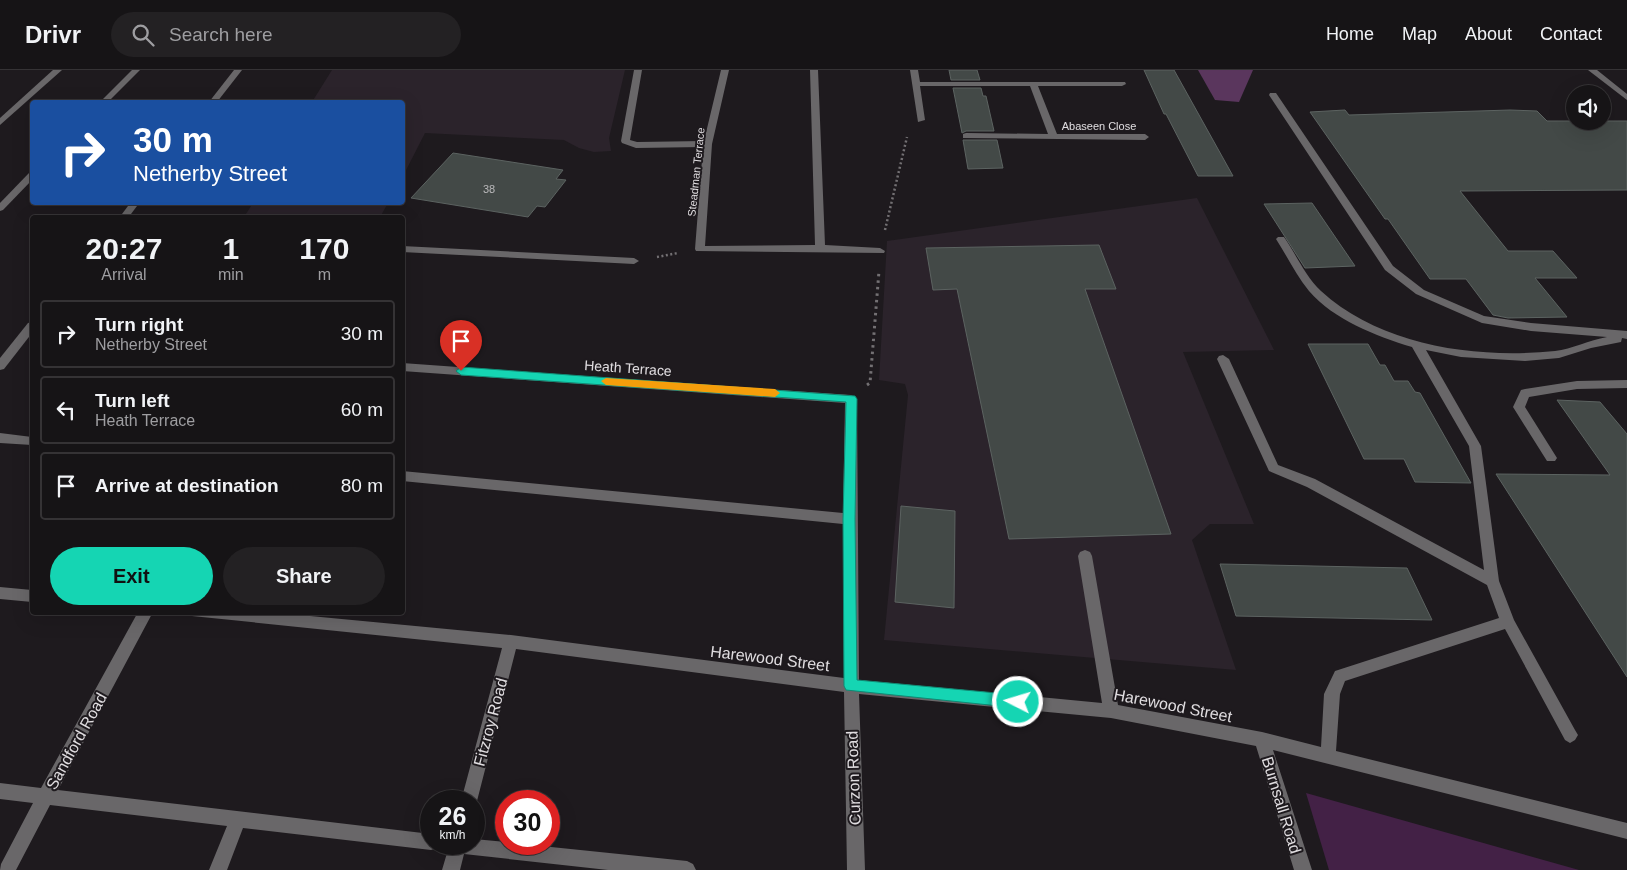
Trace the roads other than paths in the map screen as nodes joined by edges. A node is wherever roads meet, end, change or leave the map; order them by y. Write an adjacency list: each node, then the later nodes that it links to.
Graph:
1 (58, 70): 17 (street)
2 (136, 70): 14 (street)
3 (238, 70): 15 (street)
4 (638, 70): 21 (street)
5 (725, 70): 21 (street, Steadman Terrace)
6 (814, 70): 27 (street)
7 (914, 70): 9 (street)
8 (1592, 70): 13 (street)
9 (917, 84): 10 (street); 16 (street)
10 (1034, 84): 11 (street); 19 (street, Abaseen Close)
11 (1122, 84)
12 (1273, 95): 31 (street)
13 (1627, 98)
14 (106, 100)
15 (215, 100)
16 (922, 120)
17 (0, 122)
18 (966, 136): 19 (street, Abaseen Close)
19 (1054, 136): 20 (street, Abaseen Close)
20 (1145, 137)
21 (708, 144): 27 (street, Steadman Terrace)
22 (30, 177): 24 (street)
23 (134, 205): 25 (street)
24 (0, 208)
25 (126, 215)
26 (1281, 239): 33 (street)
27 (820, 248): 29 (street)
28 (405, 250): 30 (street)
29 (880, 250)
30 (634, 261)
31 (1627, 336): 33 (street)
32 (27, 340): 35 (street)
33 (1417, 345): 45 (street)
34 (1223, 359): 45 (street)
35 (0, 366)
36 (405, 367): 38 (street, Heath Terrace)
37 (1627, 384): 41 (street)
38 (851, 399): 43 (street, Curzon Road)
39 (0, 438): 40 (street)
40 (30, 441)
41 (1551, 458)
42 (405, 476): 43 (street)
43 (849, 519): 52 (street, Curzon Road)
44 (1085, 556): 53 (street)
45 (1492, 581): 50 (street)
46 (0, 593): 47 (street)
47 (30, 596)
48 (144, 615): 59 (street, Sandford Road)
49 (228, 615): 51 (street, Harewood Street)
50 (1508, 622): 54 (street); 56 (street)
51 (511, 642): 52 (street, Harewood Street); 57 (street, Fitzroy Road)
52 (850, 686): 53 (street, Harewood Street); 70 (street, Curzon Road)
53 (1111, 710): 55 (street, Harewood Street)
54 (1570, 735)
55 (1262, 740): 56 (street, Harewood Street); 71 (street, Burnsall Road)
56 (1328, 756): 61 (street, Harewood Street)
57 (472, 790)
58 (0, 791): 59 (street)
59 (45, 797): 60 (street); 66 (street, Sandford Road)
60 (238, 818): 62 (street); 67 (street)
61 (1627, 831)
62 (420, 841)
63 (485, 848): 65 (street)
64 (453, 855): 68 (street)
65 (657, 869): 69 (street)
66 (7, 870)
67 (218, 870)
68 (451, 870)
69 (687, 870)
70 (856, 870)
71 (1303, 870)

